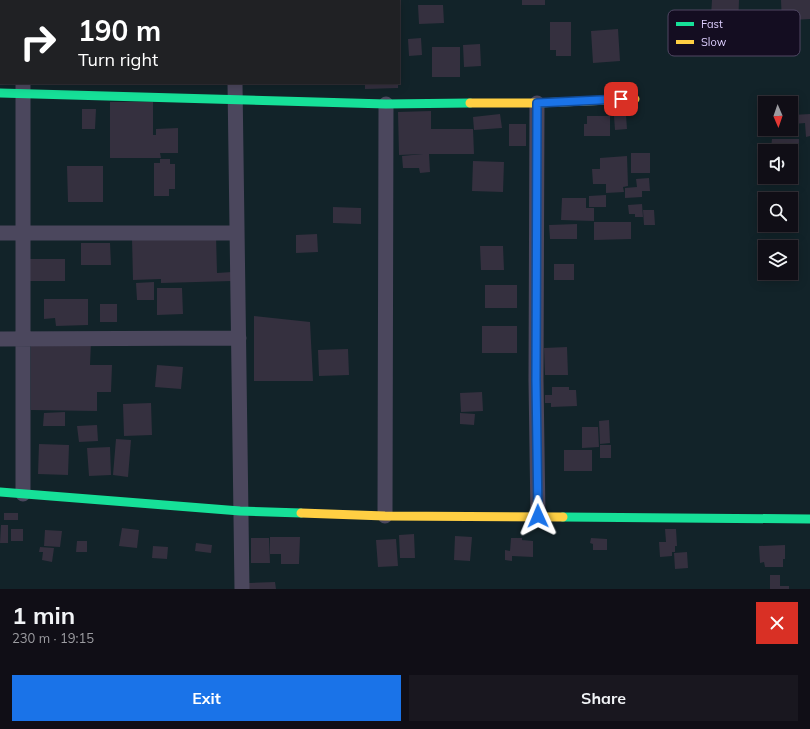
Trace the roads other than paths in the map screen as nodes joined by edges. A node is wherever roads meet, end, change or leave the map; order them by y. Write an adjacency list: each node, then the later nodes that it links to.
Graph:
1 (235, 84): 4 (street)
2 (23, 88): 3 (street); 4 (street); 8 (street)
3 (0, 93)
4 (235, 99): 7 (street); 10 (street)
5 (635, 99): 6 (street)
6 (537, 103): 7 (street); 18 (street)
7 (386, 104): 17 (street)
8 (23, 232): 9 (street); 10 (street); 13 (street)
9 (0, 233)
10 (237, 233): 11 (street)
11 (239, 338): 13 (street); 16 (street)
12 (0, 339): 13 (street)
13 (23, 339): 15 (street)
14 (0, 492): 15 (street)
15 (23, 494): 16 (street)
16 (240, 511): 17 (street); 20 (street)
17 (385, 516): 18 (street)
18 (538, 516): 19 (street)
19 (810, 519)
20 (242, 589)

